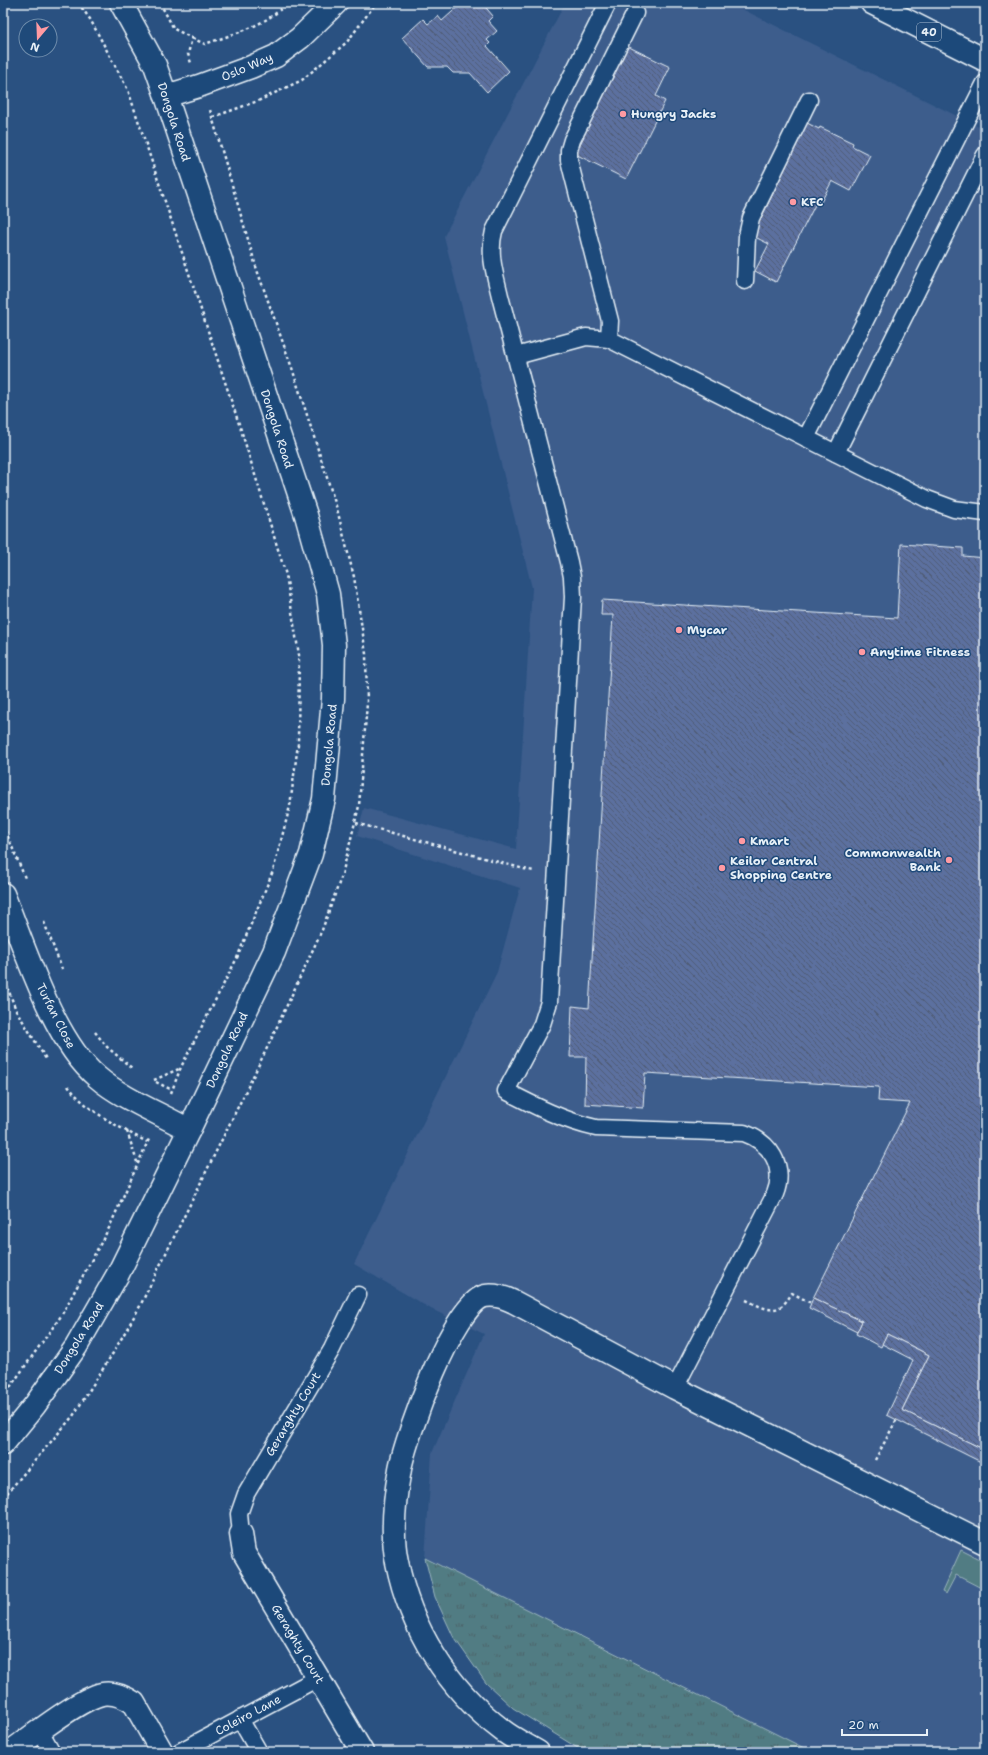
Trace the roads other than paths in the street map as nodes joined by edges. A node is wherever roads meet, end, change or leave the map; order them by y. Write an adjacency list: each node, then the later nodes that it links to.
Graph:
1 (121, 3): 8 (street, Dongola Road)
2 (336, 3): 8 (street, Oslo Way)
3 (608, 3): 15 (lane)
4 (872, 3): 6 (street, 40)
5 (635, 13): 14 (lane)
6 (985, 60)
7 (985, 83): 16 (lane)
8 (166, 96): 20 (street, Dongola Road)
9 (809, 100): 13 (lane)
10 (985, 155): 12 (lane)
11 (985, 171): 12 (lane)
12 (971, 183): 17 (lane)
13 (745, 281)
14 (609, 339): 15 (lane); 16 (lane)
15 (516, 356): 22 (lane)
16 (806, 438): 17 (lane)
17 (836, 453): 18 (lane)
18 (985, 514)
19 (3, 894): 20 (street, Turfan Close)
20 (189, 1130): 23 (street, Dongola Road)
21 (358, 1295): 24 (lane, Gerarghty Court)
22 (675, 1388): 25 (street); 35 (street)
23 (3, 1444)
24 (241, 1534): 26 (street, Geraghty Court)
25 (985, 1543)
26 (318, 1678): 27 (lane, Coleiro Lane); 34 (street, Geraghty Court)
27 (240, 1719): 32 (lane, Coleiro Lane); 33 (lane)
28 (40, 1731): 29 (street); 30 (lane); 31 (street)
29 (10, 1752)
30 (52, 1752)
31 (162, 1752)
32 (179, 1752)
33 (260, 1752)
34 (362, 1752)
35 (538, 1752)

